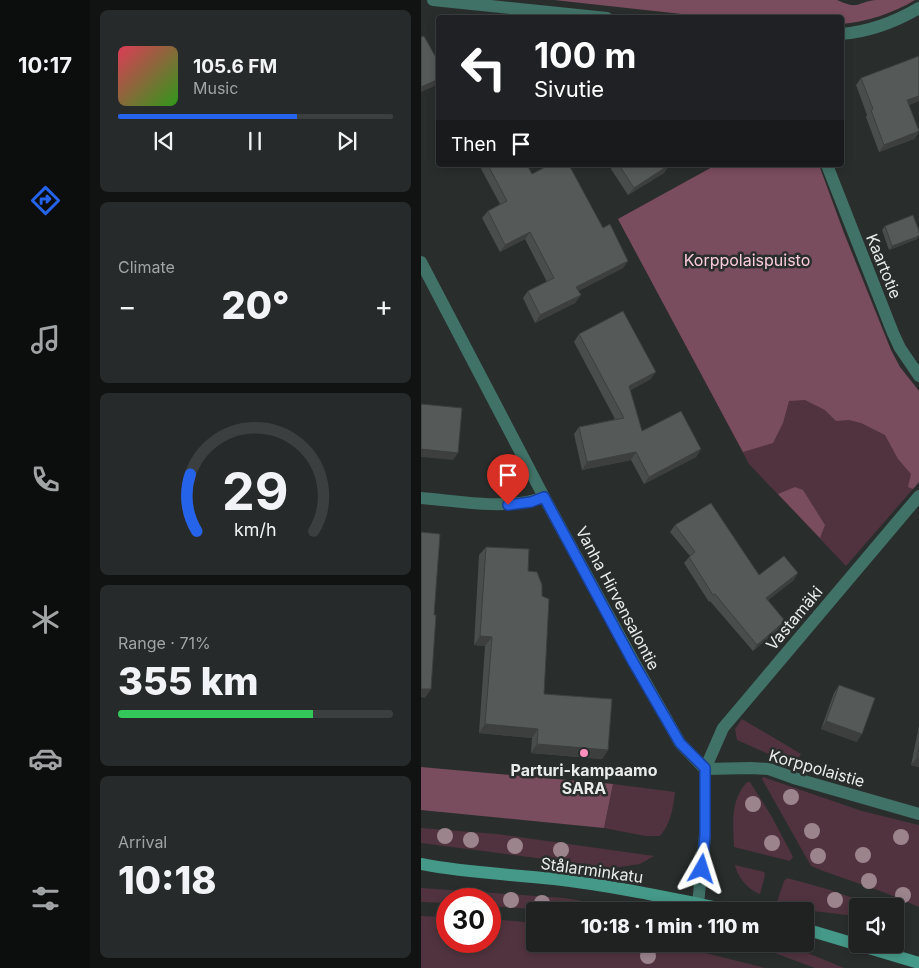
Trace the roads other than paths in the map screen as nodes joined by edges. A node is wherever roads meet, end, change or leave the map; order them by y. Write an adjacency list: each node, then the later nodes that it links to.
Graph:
1 (433, 0): 3 (street)
2 (919, 8): 4 (street)
3 (578, 15)
4 (844, 33)
5 (828, 167): 7 (street, Kaartotie)
6 (421, 262): 9 (street, Vanha Hirvensalontie)
7 (919, 376)
8 (919, 496): 11 (street, Vastamäki)
9 (544, 497): 10 (street); 11 (street, Vanha Hirvensalontie)
10 (421, 498)
11 (705, 768): 12 (street, Korppolaistie); 17 (street)
12 (919, 814)
13 (421, 864): 14 (main road, Stålarminkatu)
14 (445, 869): 15 (main road, Stålarminkatu); 16 (main road, Stålarminkatu)
15 (421, 871)
16 (688, 902)
17 (698, 902)
18 (814, 933): 19 (main road)
19 (919, 963)

